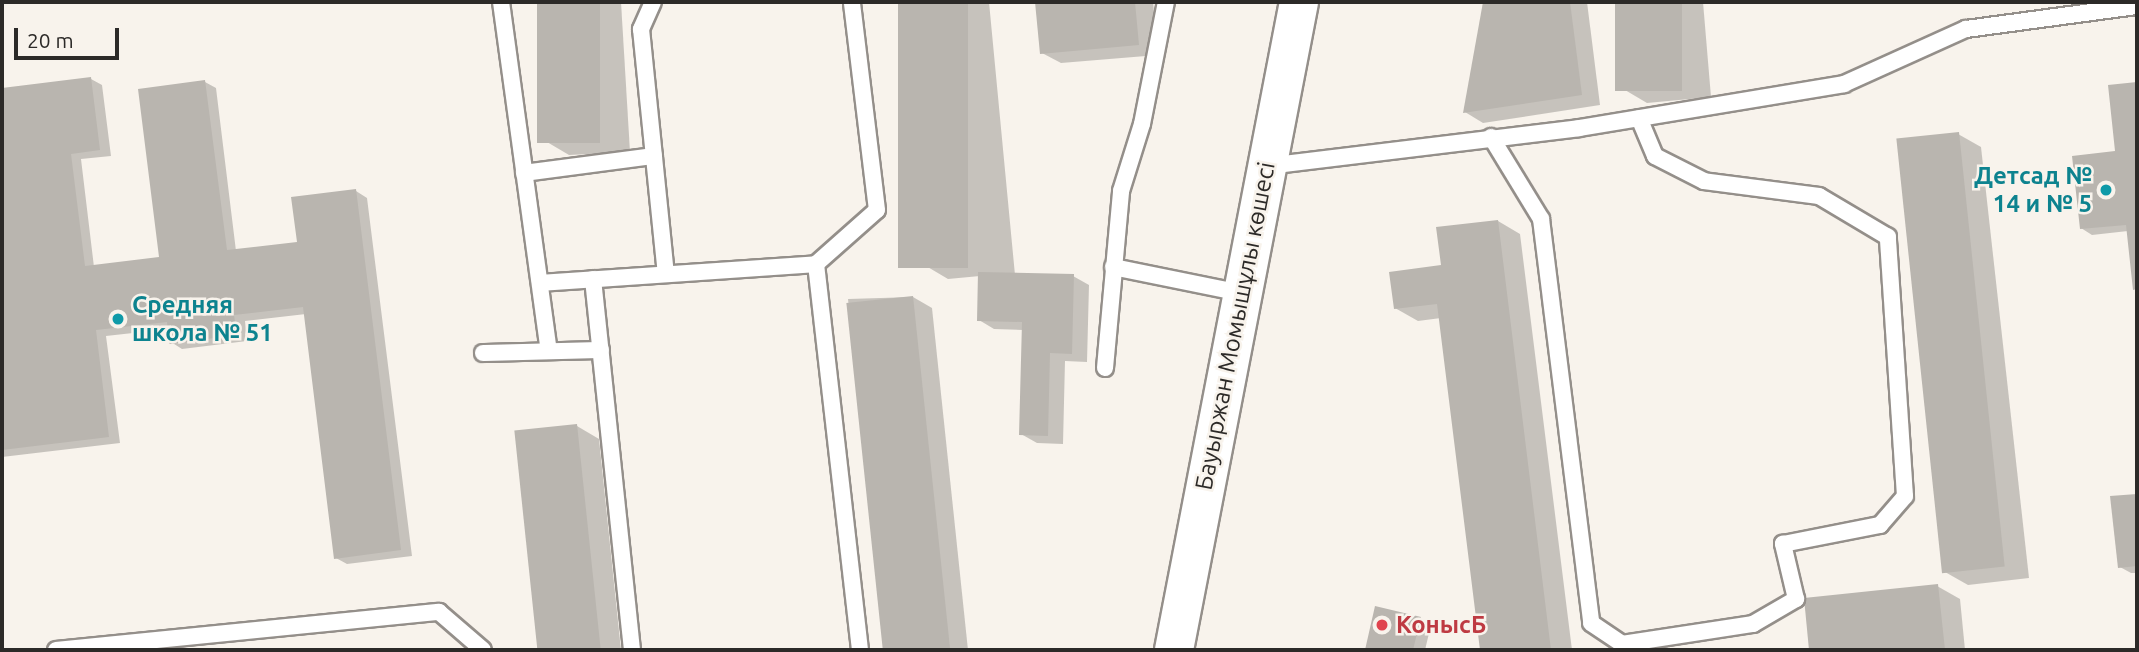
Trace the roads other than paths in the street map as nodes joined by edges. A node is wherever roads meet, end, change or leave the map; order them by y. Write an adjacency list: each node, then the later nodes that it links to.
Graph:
1 (501, 2): 11 (lane)
2 (653, 2): 9 (lane)
3 (852, 2): 12 (lane)
4 (1166, 2): 13 (lane)
5 (1299, 2): 10 (street, Бауыржан Момышұлы көшесі)
6 (2137, 5): 7 (lane)
7 (1639, 118): 8 (lane); 8 (lane)
8 (1491, 137): 10 (lane)
9 (654, 156): 11 (lane); 14 (lane)
10 (1266, 166): 17 (street, Бауыржан Момышұлы көшесі)
11 (524, 173): 16 (lane)
12 (816, 264): 14 (lane); 25 (lane)
13 (1113, 267): 17 (lane); 21 (lane)
14 (666, 274): 15 (lane)
15 (593, 279): 16 (lane); 18 (lane)
16 (540, 283): 19 (lane)
17 (1241, 293): 26 (street, Бауыржан Момышұлы көшесі)
18 (601, 350): 19 (lane); 24 (lane)
19 (549, 351): 20 (lane)
20 (483, 353)
21 (1105, 368)
22 (56, 650): 23 (lane)
23 (483, 650)
24 (632, 650)
25 (860, 650)
26 (1174, 650)

